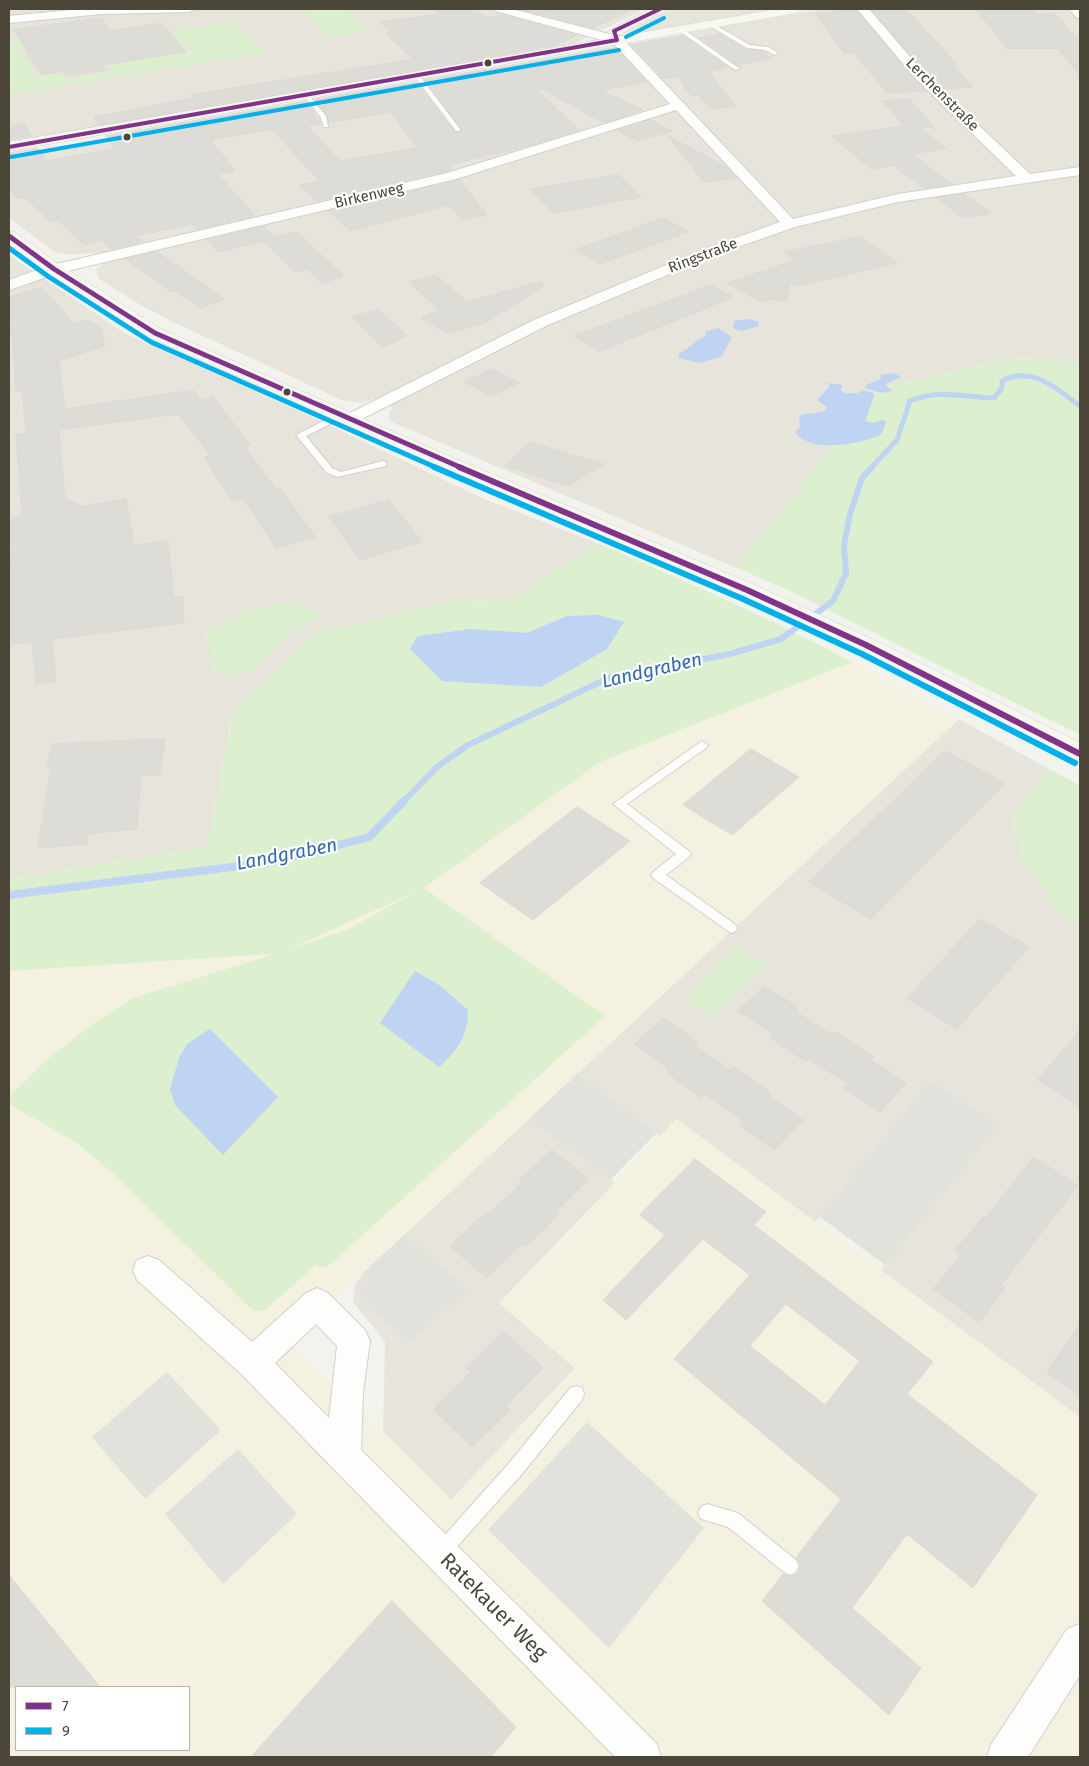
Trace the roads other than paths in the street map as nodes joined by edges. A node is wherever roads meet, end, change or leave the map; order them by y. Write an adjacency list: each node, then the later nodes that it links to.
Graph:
1 (189, 9): 8 (street)
2 (498, 9): 11 (street)
3 (660, 9): 11 (street)
4 (797, 9): 9 (street)
5 (863, 9): 21 (street, Lerchenstraße)
6 (1075, 9): 7 (street)
7 (1080, 15)
8 (9, 20)
9 (710, 24): 10 (street); 12 (lane)
10 (680, 29): 11 (street); 13 (lane)
11 (617, 40): 14 (street); 16 (street)
12 (775, 53)
13 (737, 69)
14 (416, 76): 15 (street); 18 (lane)
15 (307, 96): 17 (lane); 19 (street)
16 (679, 105): 22 (street); 24 (street, Birkenweg)
17 (326, 126)
18 (458, 130)
19 (9, 147)
20 (1080, 171): 21 (street, Ringstraße)
21 (1026, 178): 22 (street, Ringstraße)
22 (790, 224): 26 (street, Ringstraße)
23 (9, 236): 24 (street)
24 (54, 269): 25 (street, Birkenweg); 26 (street)
25 (9, 285)
26 (346, 417): 27 (lane); 29 (street)
27 (382, 464)
28 (702, 745): 30 (lane)
29 (1080, 754)
30 (731, 928)
31 (148, 1270): 32 (street, Ratekauer Weg)
32 (252, 1363): 34 (street, Ratekauer Weg); 34 (street)
33 (576, 1394): 36 (lane)
34 (344, 1457): 36 (street, Ratekauer Weg)
35 (707, 1513): 37 (lane)
36 (440, 1553): 39 (street, Ratekauer Weg)
37 (790, 1566)
38 (1080, 1642): 40 (street)
39 (642, 1757)
40 (1006, 1757)

